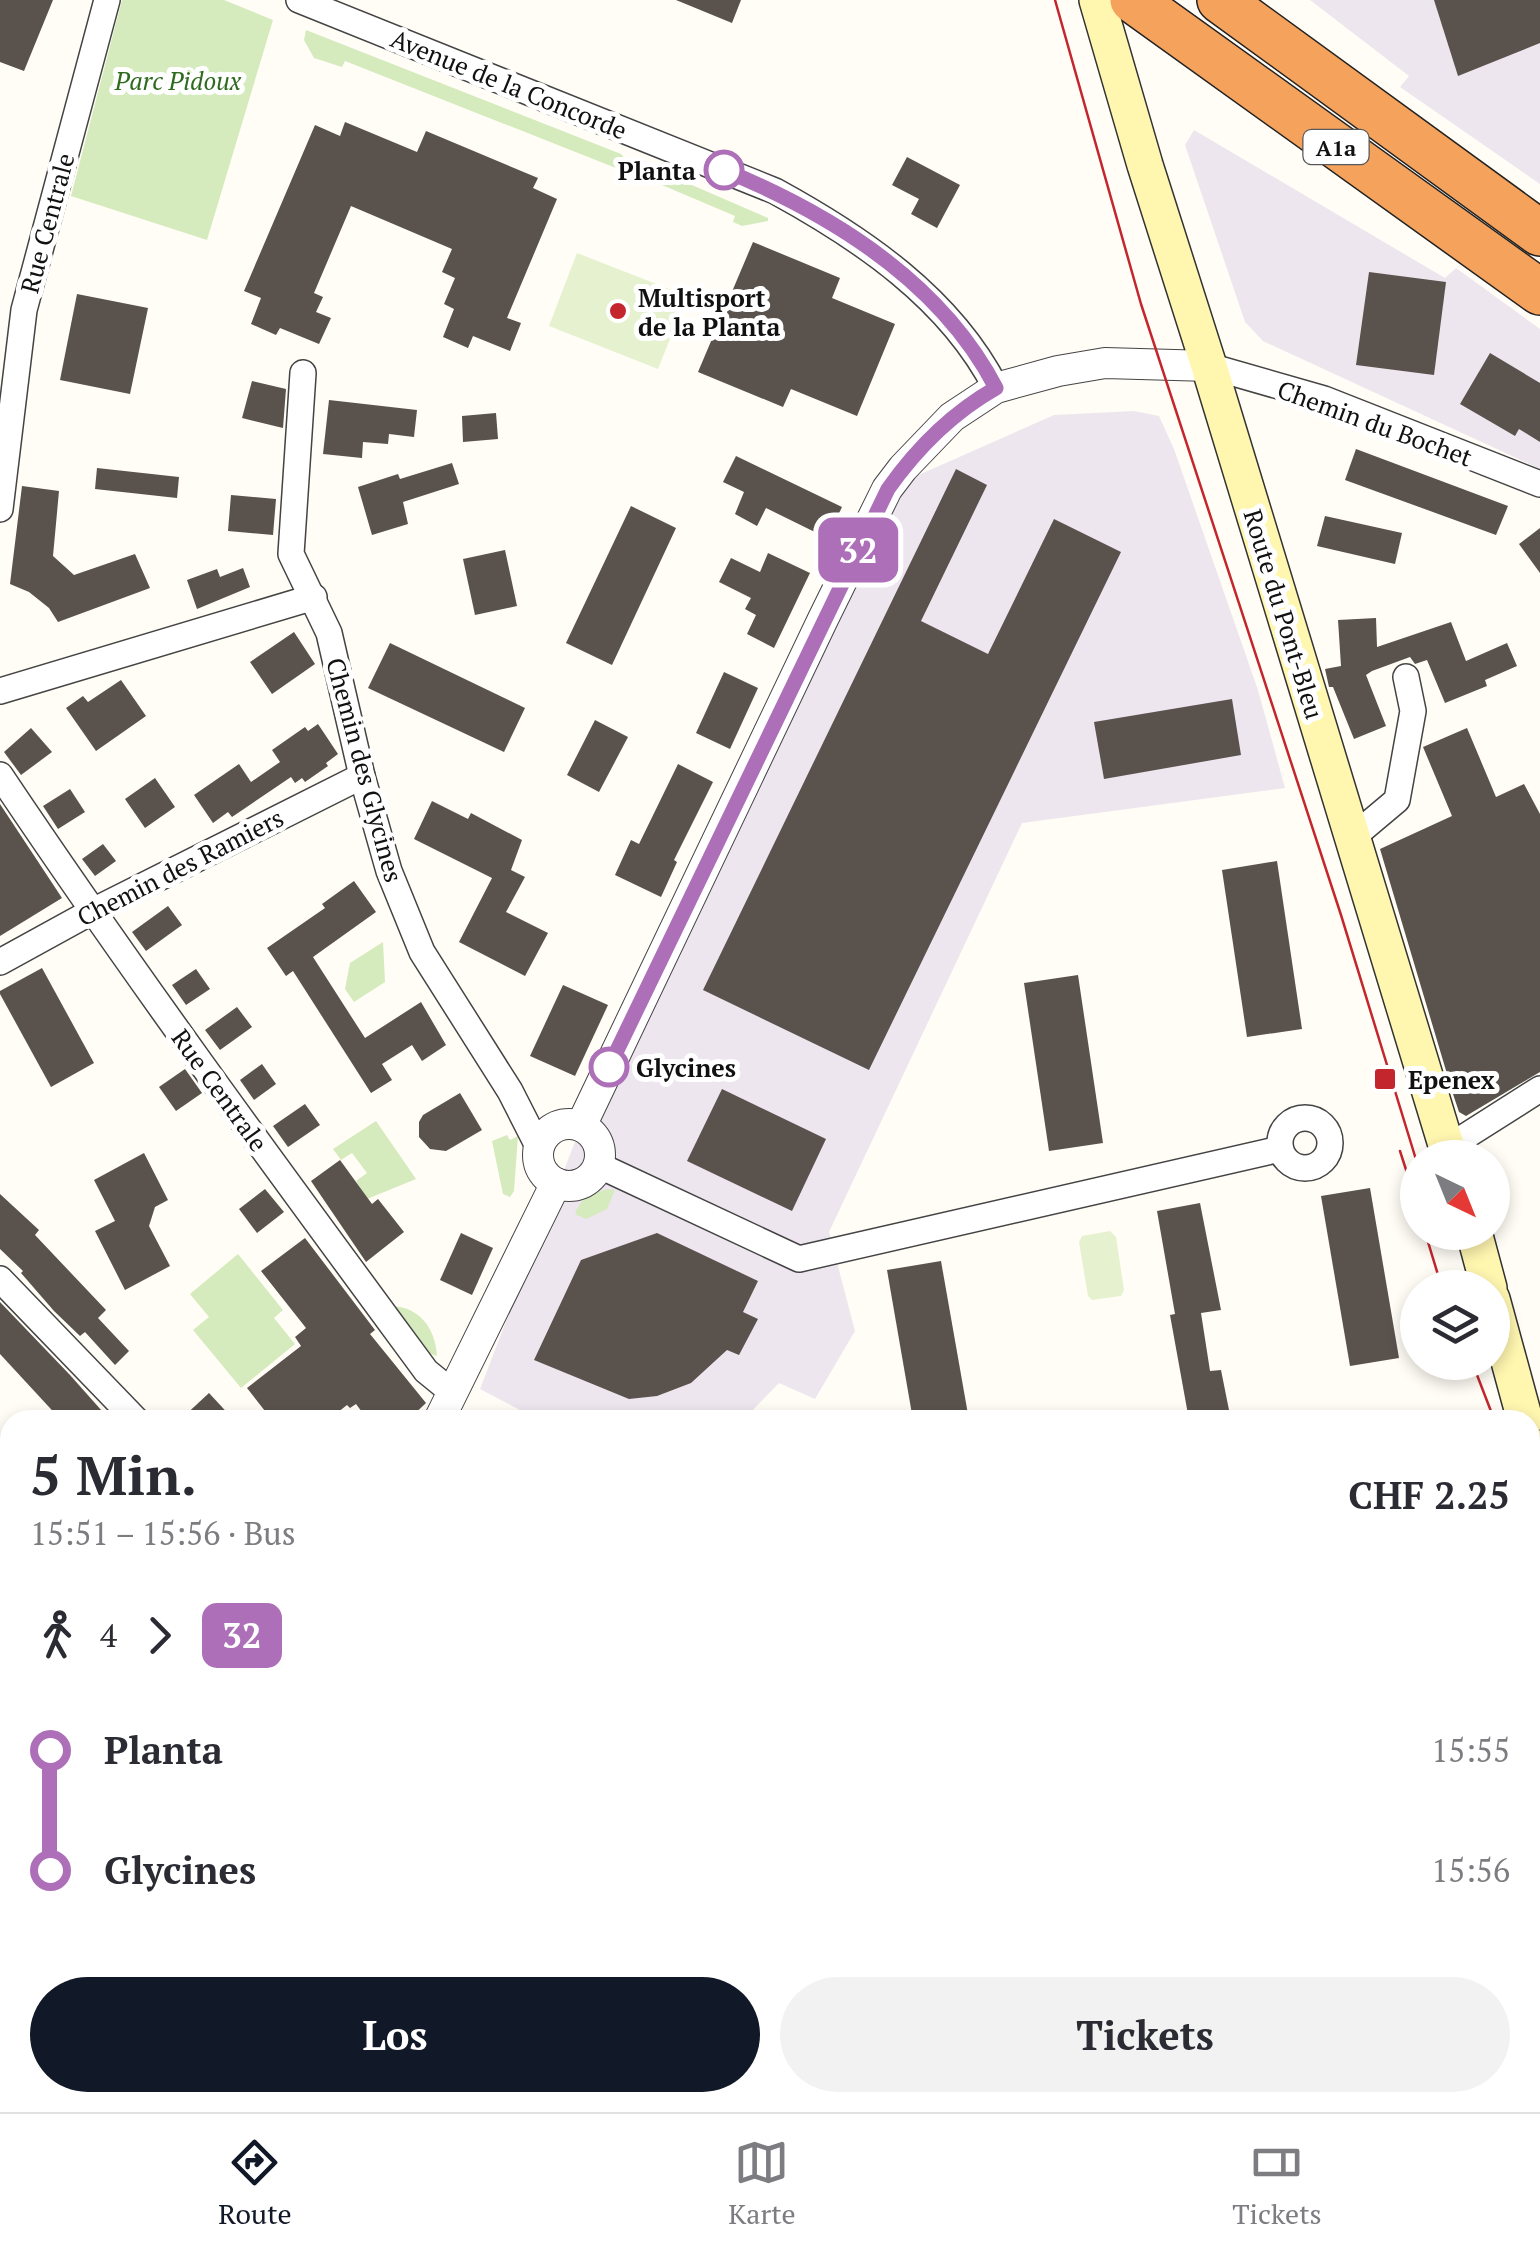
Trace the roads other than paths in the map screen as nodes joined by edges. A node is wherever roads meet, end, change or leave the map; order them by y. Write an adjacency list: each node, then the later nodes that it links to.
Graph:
1 (106, 0): 14 (street, Rue Centrale)
2 (298, 0): 12 (street, Avenue de la Concorde)
3 (1098, 0): 10 (main road, Route du Pont-Bleu)
4 (1132, 0): 9 (highway, A1a)
5 (1220, 0): 6 (highway, A1a)
6 (1410, 138): 7 (highway, A1a); 8 (highway, A1a)
7 (1540, 224)
8 (1540, 233)
9 (1540, 292)
10 (1209, 366): 12 (street); 13 (street, Chemin du Bochet); 20 (main road, Route du Pont-Bleu)
11 (302, 373): 15 (street, Chemin des Glycines)
12 (996, 388): 24 (street)
13 (1540, 484)
14 (1, 497)
15 (314, 598): 17 (street); 19 (street, Chemin des Glycines)
16 (1406, 677): 20 (street)
17 (0, 691)
18 (0, 775): 21 (street, Rue Centrale)
19 (362, 776): 21 (street, Chemin des Ramiers); 27 (street, Chemin des Glycines)
20 (1353, 837): 25 (main road, Route du Pont-Bleu)
21 (91, 912): 22 (street, Chemin des Ramiers); 33 (street, Rue Centrale)
22 (0, 962)
23 (1540, 1089): 26 (street)
24 (580, 1126): 27 (street); 29 (street)
25 (1444, 1140)
26 (1467, 1140)
27 (538, 1148): 30 (street)
28 (1280, 1149): 29 (street)
29 (598, 1165): 30 (street)
30 (556, 1183): 33 (street)
31 (0, 1279): 34 (street)
32 (1510, 1365): 35 (main road)
33 (446, 1407)
34 (126, 1410)
35 (1522, 1410)

